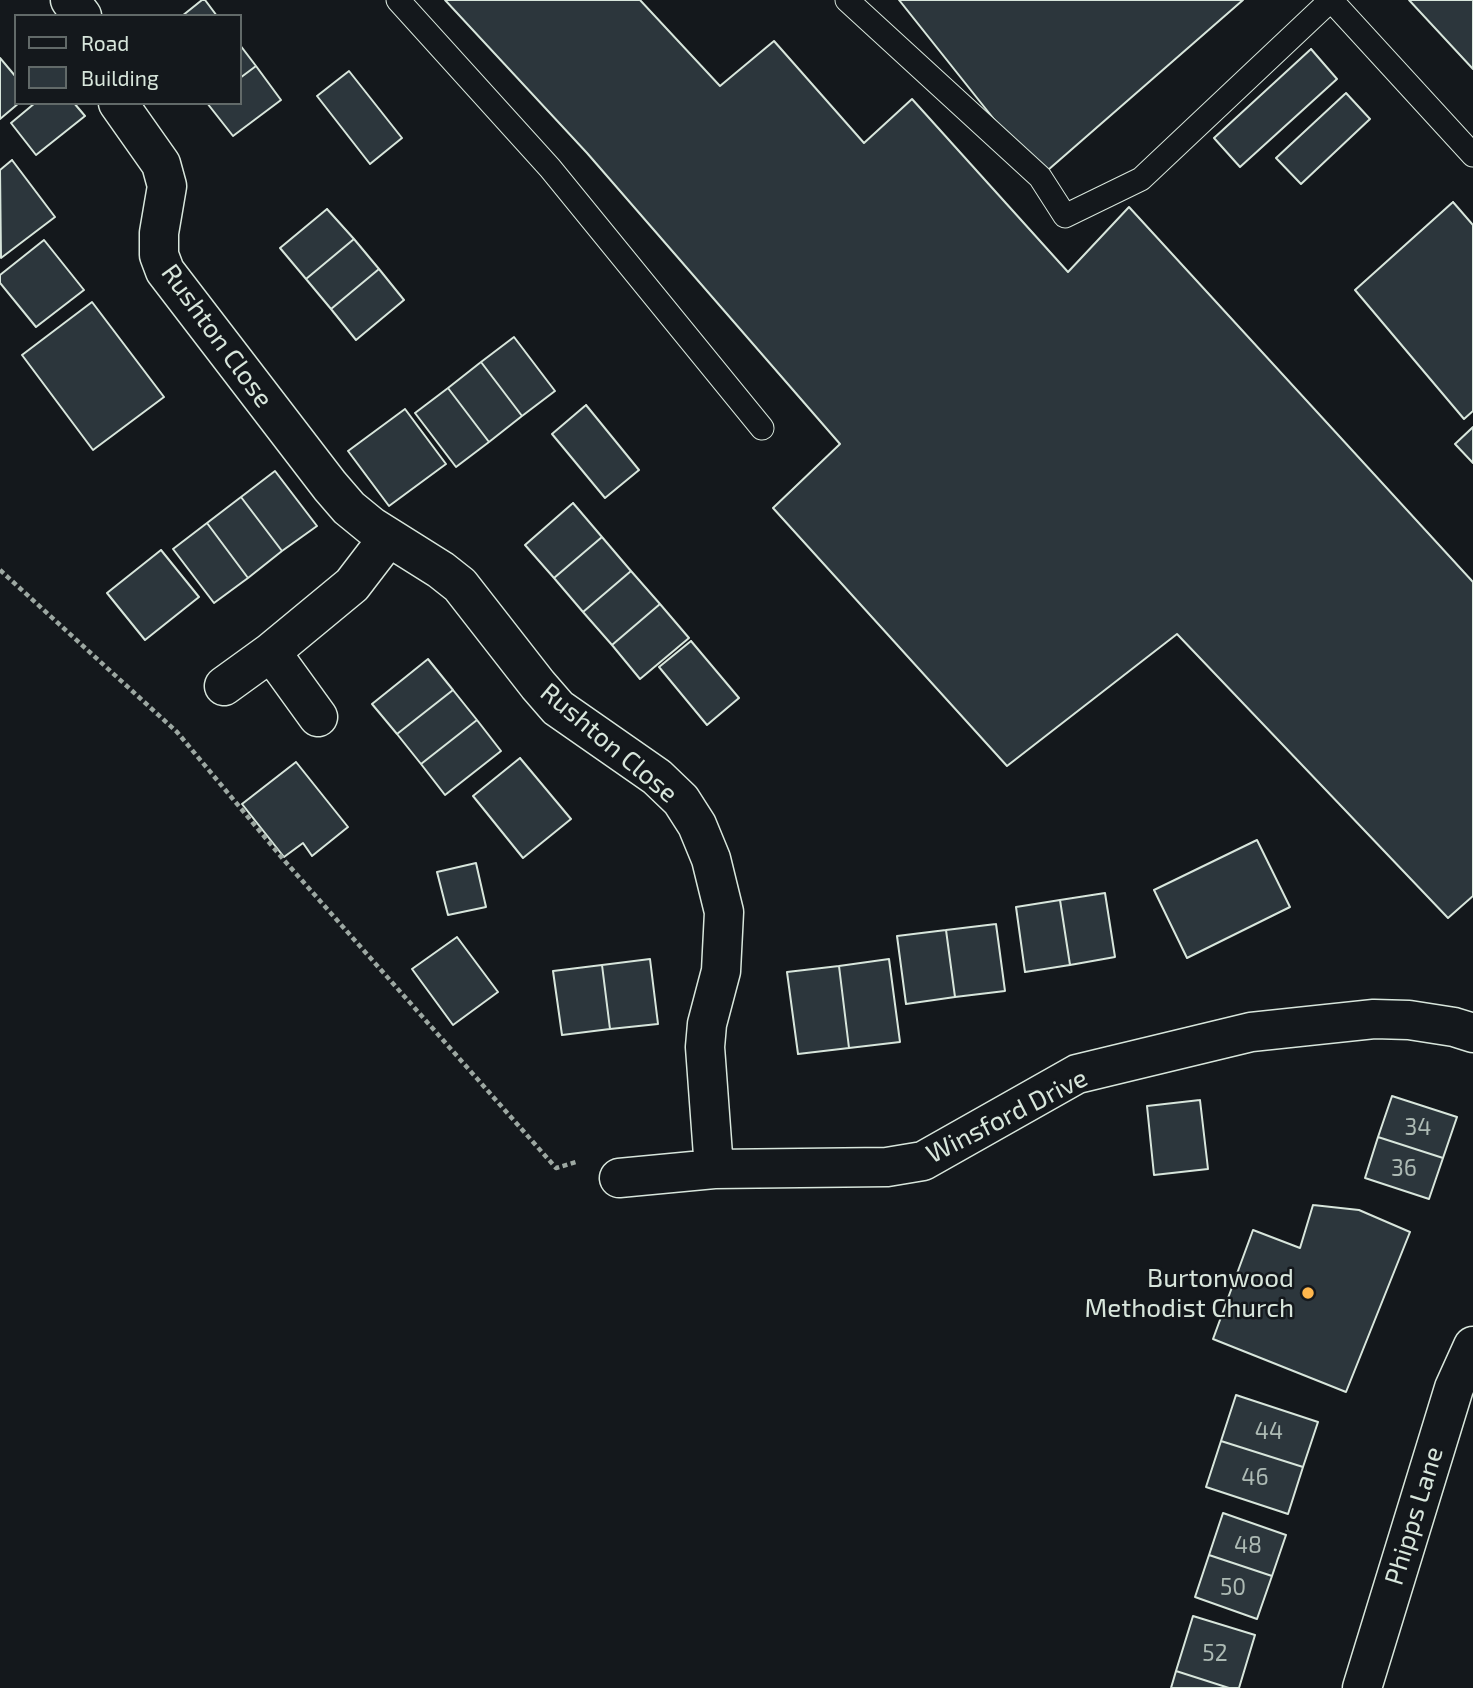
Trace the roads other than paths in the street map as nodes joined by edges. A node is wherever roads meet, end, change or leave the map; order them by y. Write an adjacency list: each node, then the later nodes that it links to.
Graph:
1 (398, 0): 5 (lane)
2 (847, 0): 4 (lane)
3 (119, 105): 6 (street, Rushton Close)
4 (1472, 151)
5 (762, 428)
6 (388, 538): 7 (street); 12 (street, Rushton Close)
7 (271, 652): 8 (street); 9 (street)
8 (224, 686)
9 (318, 717)
10 (1473, 1033): 12 (street, Winsford Drive)
11 (603, 1168): 12 (street, Winsford Drive)
12 (714, 1168)
13 (1473, 1346): 14 (street, Phipps Lane)
14 (1362, 1688)

